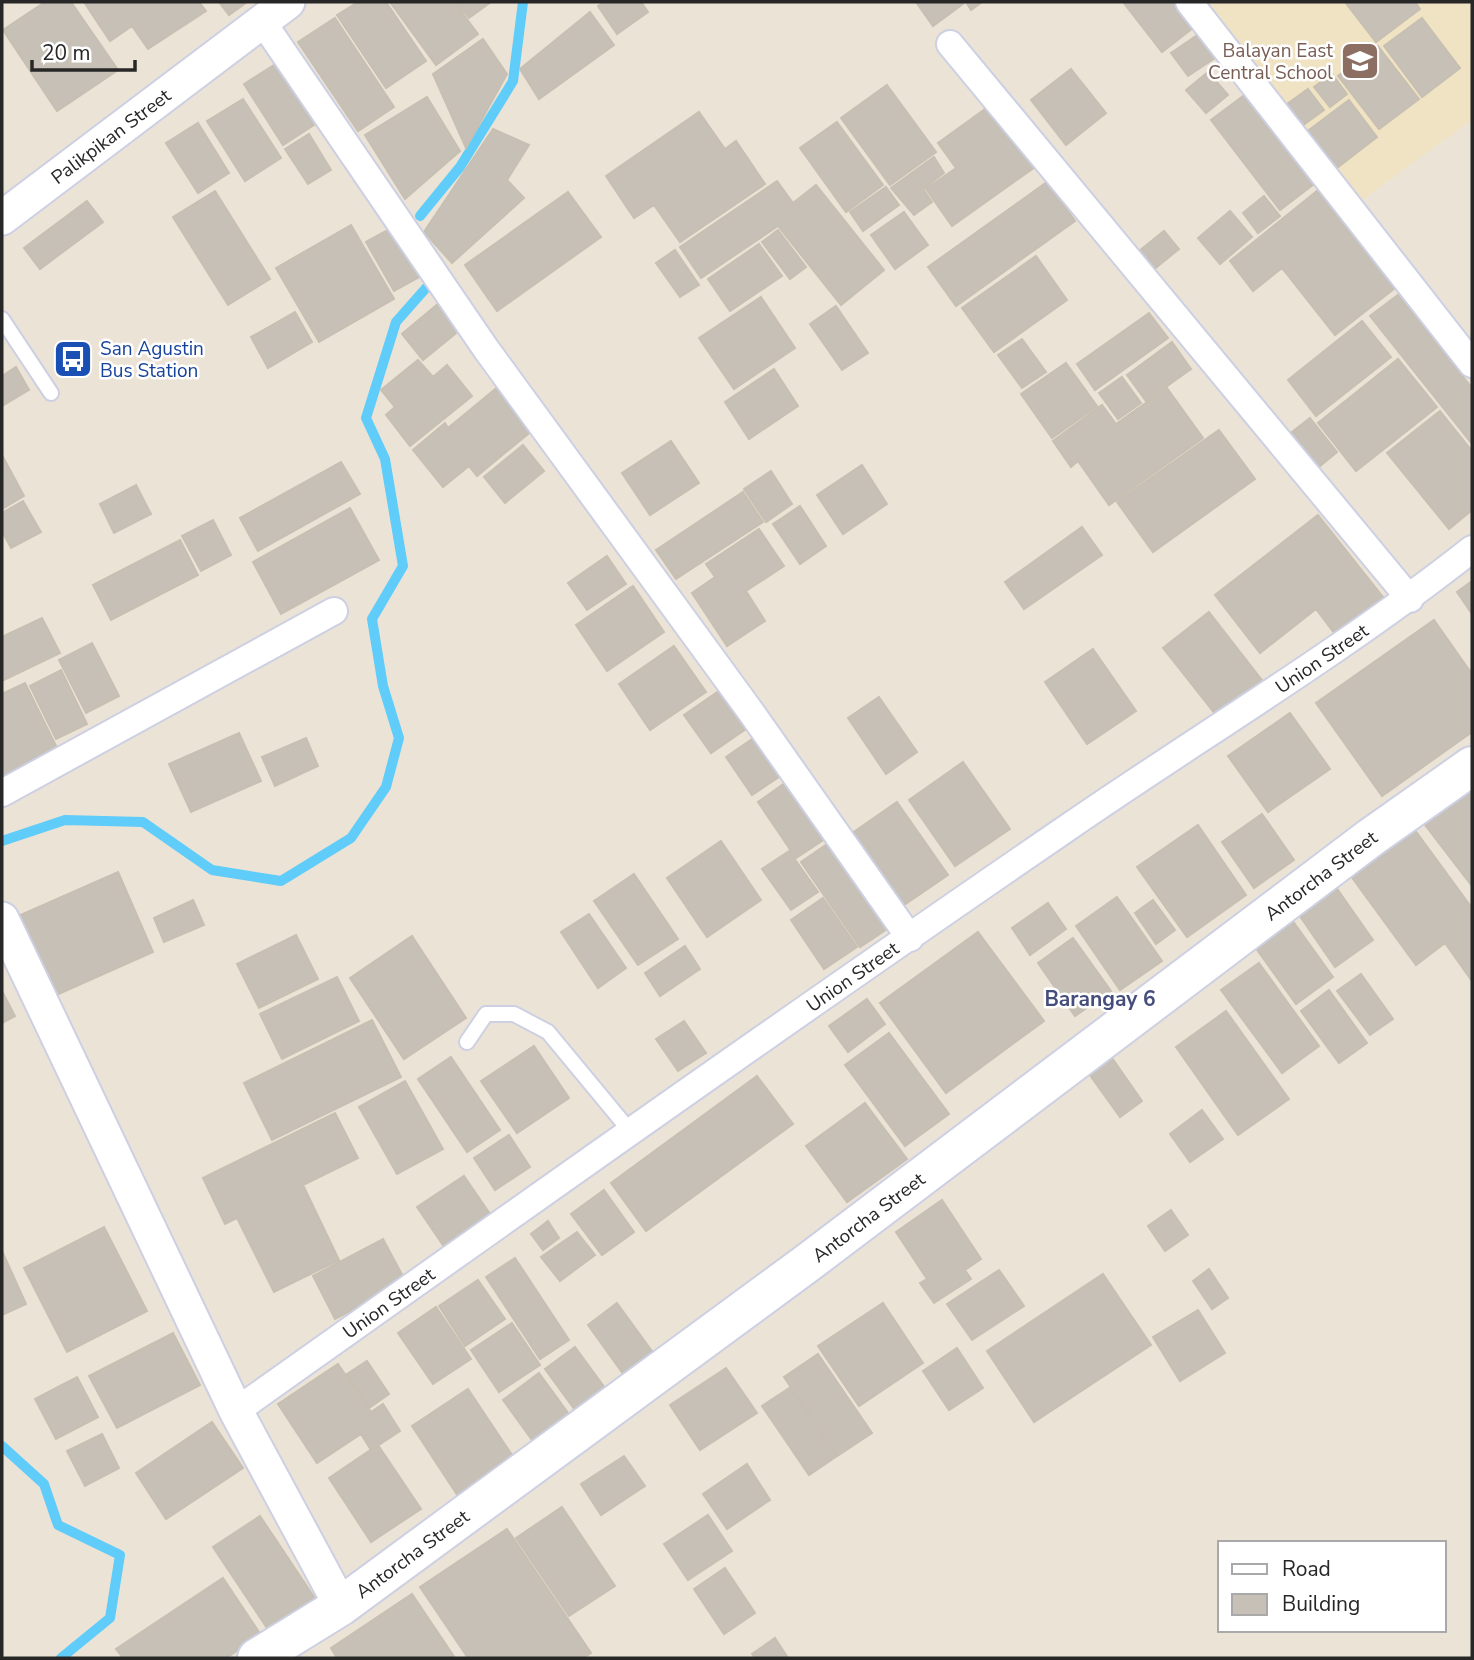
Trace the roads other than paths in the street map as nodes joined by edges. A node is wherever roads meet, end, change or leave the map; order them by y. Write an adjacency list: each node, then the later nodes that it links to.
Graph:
1 (1189, 2): 6 (street)
2 (275, 11): 4 (street, Palikpikan Street); 14 (street)
3 (950, 44): 9 (street)
4 (2, 218)
5 (2, 319): 7 (lane)
6 (1472, 364)
7 (51, 393)
8 (1472, 549): 9 (street, Union Street)
9 (1410, 599): 14 (street, Union Street)
10 (334, 611): 12 (street)
11 (1472, 766): 18 (main road, Antorcha Street)
12 (2, 793)
13 (2, 919): 17 (street)
14 (910, 938): 16 (street, Union Street)
15 (467, 1042): 16 (lane)
16 (629, 1131): 17 (street, Union Street)
17 (236, 1411): 18 (street)
18 (341, 1606): 19 (main road, Antorcha Street)
19 (257, 1658)

